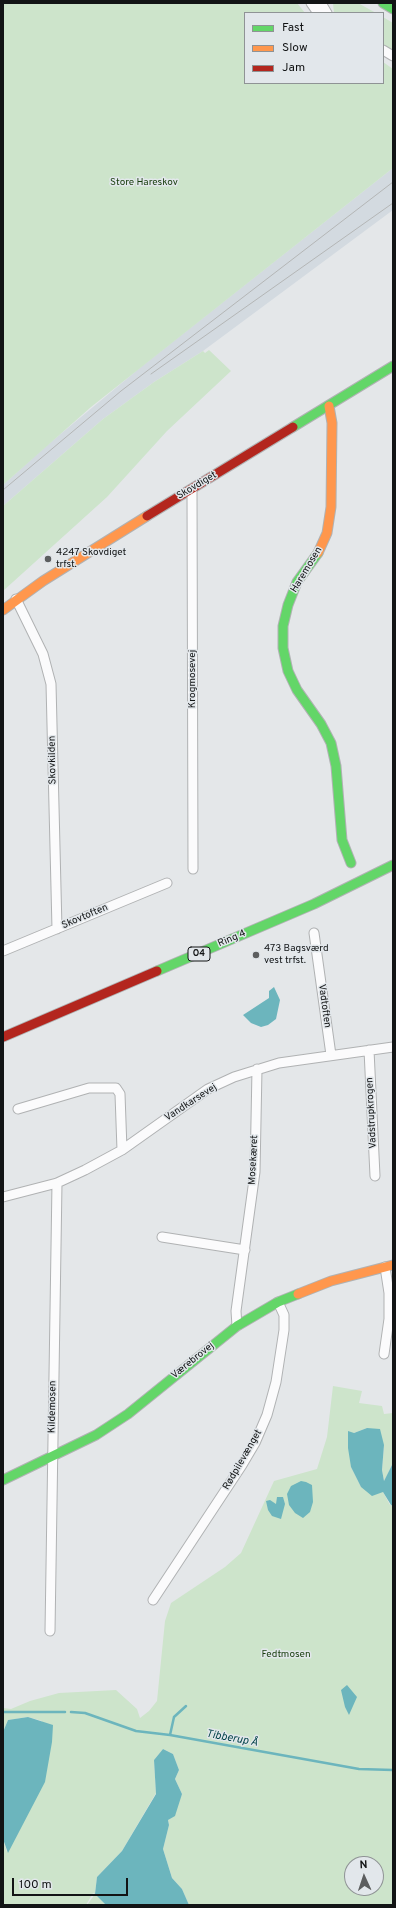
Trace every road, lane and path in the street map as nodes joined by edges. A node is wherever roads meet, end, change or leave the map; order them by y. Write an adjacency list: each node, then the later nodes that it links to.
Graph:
1 (311, 3): 5 (street)
2 (321, 3): 6 (street)
3 (383, 3): 4 (street)
4 (393, 9)
5 (317, 12)
6 (326, 12)
7 (384, 51): 8 (street)
8 (393, 56)
9 (393, 366): 10 (street, Skovdiget)
10 (329, 406): 11 (street, Skovdiget); 14 (street, Haremosen)
11 (192, 489): 12 (street, Skovdiget); 16 (street, Krogmosevej)
12 (16, 599): 13 (street, Skovdiget); 18 (street, Skovkilden)
13 (3, 610)
14 (351, 863)
15 (393, 865): 21 (street, Ring 4 / O4)
16 (193, 870)
17 (167, 883): 18 (street, Skovtoften)
18 (57, 928): 20 (street, Skovtoften)
19 (314, 933): 24 (street, Vadtoften)
20 (3, 951)
21 (3, 1037)
22 (393, 1047): 23 (street, Vandkarsevej)
23 (369, 1050): 24 (street, Vandkarsevej); 28 (street, Vadstrupkrogen)
24 (331, 1055): 25 (street, Vandkarsevej)
25 (257, 1069): 27 (street, Vandkarsevej); 32 (street, Mosekæret)
26 (18, 1109): 27 (street)
27 (122, 1150): 29 (street, Vandkarsevej)
28 (375, 1176)
29 (57, 1183): 30 (street, Vandkarsevej); 37 (street, Kildemosen)
30 (3, 1198)
31 (162, 1237): 32 (street)
32 (244, 1250): 35 (street, Mosekæret)
33 (389, 1266): 34 (street, Værebrovej); 36 (street)
34 (278, 1302): 35 (street, Værebrovej); 39 (street, Rødpilevænget)
35 (237, 1326): 37 (street, Værebrovej)
36 (384, 1354)
37 (53, 1457): 38 (street, Værebrovej); 40 (street, Kildemosen)
38 (3, 1480)
39 (153, 1600)
40 (50, 1631)

